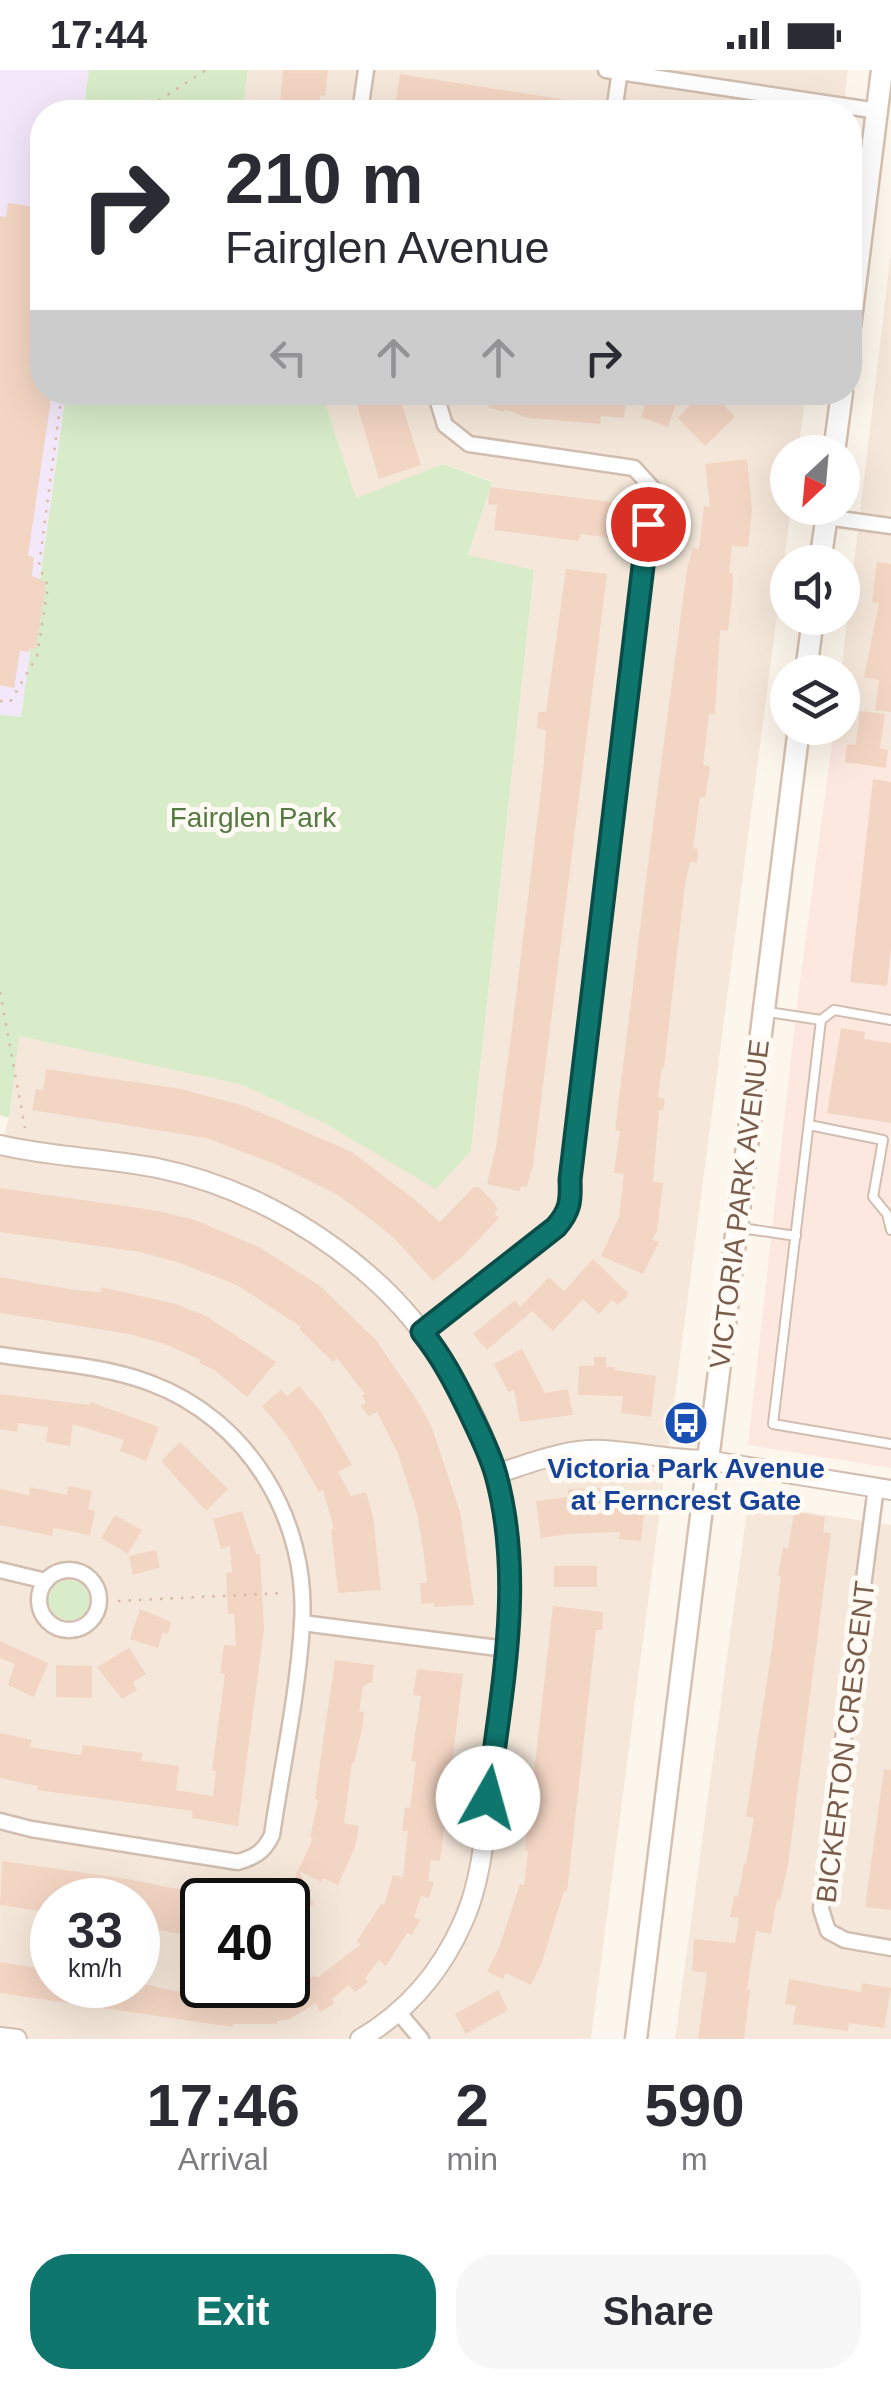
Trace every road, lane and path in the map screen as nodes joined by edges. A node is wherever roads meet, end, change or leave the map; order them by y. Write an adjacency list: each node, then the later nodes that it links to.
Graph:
1 (206, 70): 5 (path)
2 (366, 70): 6 (street)
3 (882, 70): 10 (main road)
4 (616, 71): 7 (street); 8 (street)
5 (160, 100)
6 (362, 100)
7 (615, 100)
8 (806, 100)
9 (862, 109): 10 (street)
10 (878, 111): 11 (main road)
11 (862, 234)
12 (60, 405): 18 (path)
13 (438, 405): 30 (street)
14 (840, 405): 15 (main road)
15 (836, 435)
16 (860, 519): 17 (street)
17 (891, 526)
18 (0, 701)
19 (798, 745): 21 (main road, VICTORIA PARK AVENUE)
20 (0, 992): 25 (path)
21 (763, 1012): 22 (lane); 27 (main road, VICTORIA PARK AVENUE)
22 (821, 1020): 23 (lane); 24 (lane)
23 (891, 1020)
24 (808, 1125): 28 (lane); 29 (lane)
25 (24, 1128)
26 (0, 1146): 30 (street)
27 (736, 1227): 29 (lane); 33 (main road, VICTORIA PARK AVENUE)
28 (891, 1230)
29 (796, 1236): 32 (lane)
30 (422, 1332): 34 (street)
31 (0, 1355): 40 (street)
32 (891, 1444)
33 (706, 1460): 34 (street); 35 (street); 49 (main road, VICTORIA PARK AVENUE)
34 (496, 1474): 41 (street)
35 (884, 1488): 43 (street, BICKERTON CRESCENT)
36 (0, 1570): 37 (street)
37 (46, 1581): 37 (street)
38 (292, 1592): 39 (path)
39 (118, 1601)
40 (302, 1623): 41 (street); 42 (street)
41 (506, 1649): 44 (street)
42 (0, 1822)
43 (891, 1948)
44 (400, 2014): 47 (street); 48 (street)
45 (0, 2037): 46 (street)
46 (17, 2039)
47 (360, 2039)
48 (420, 2039)
49 (636, 2039)

